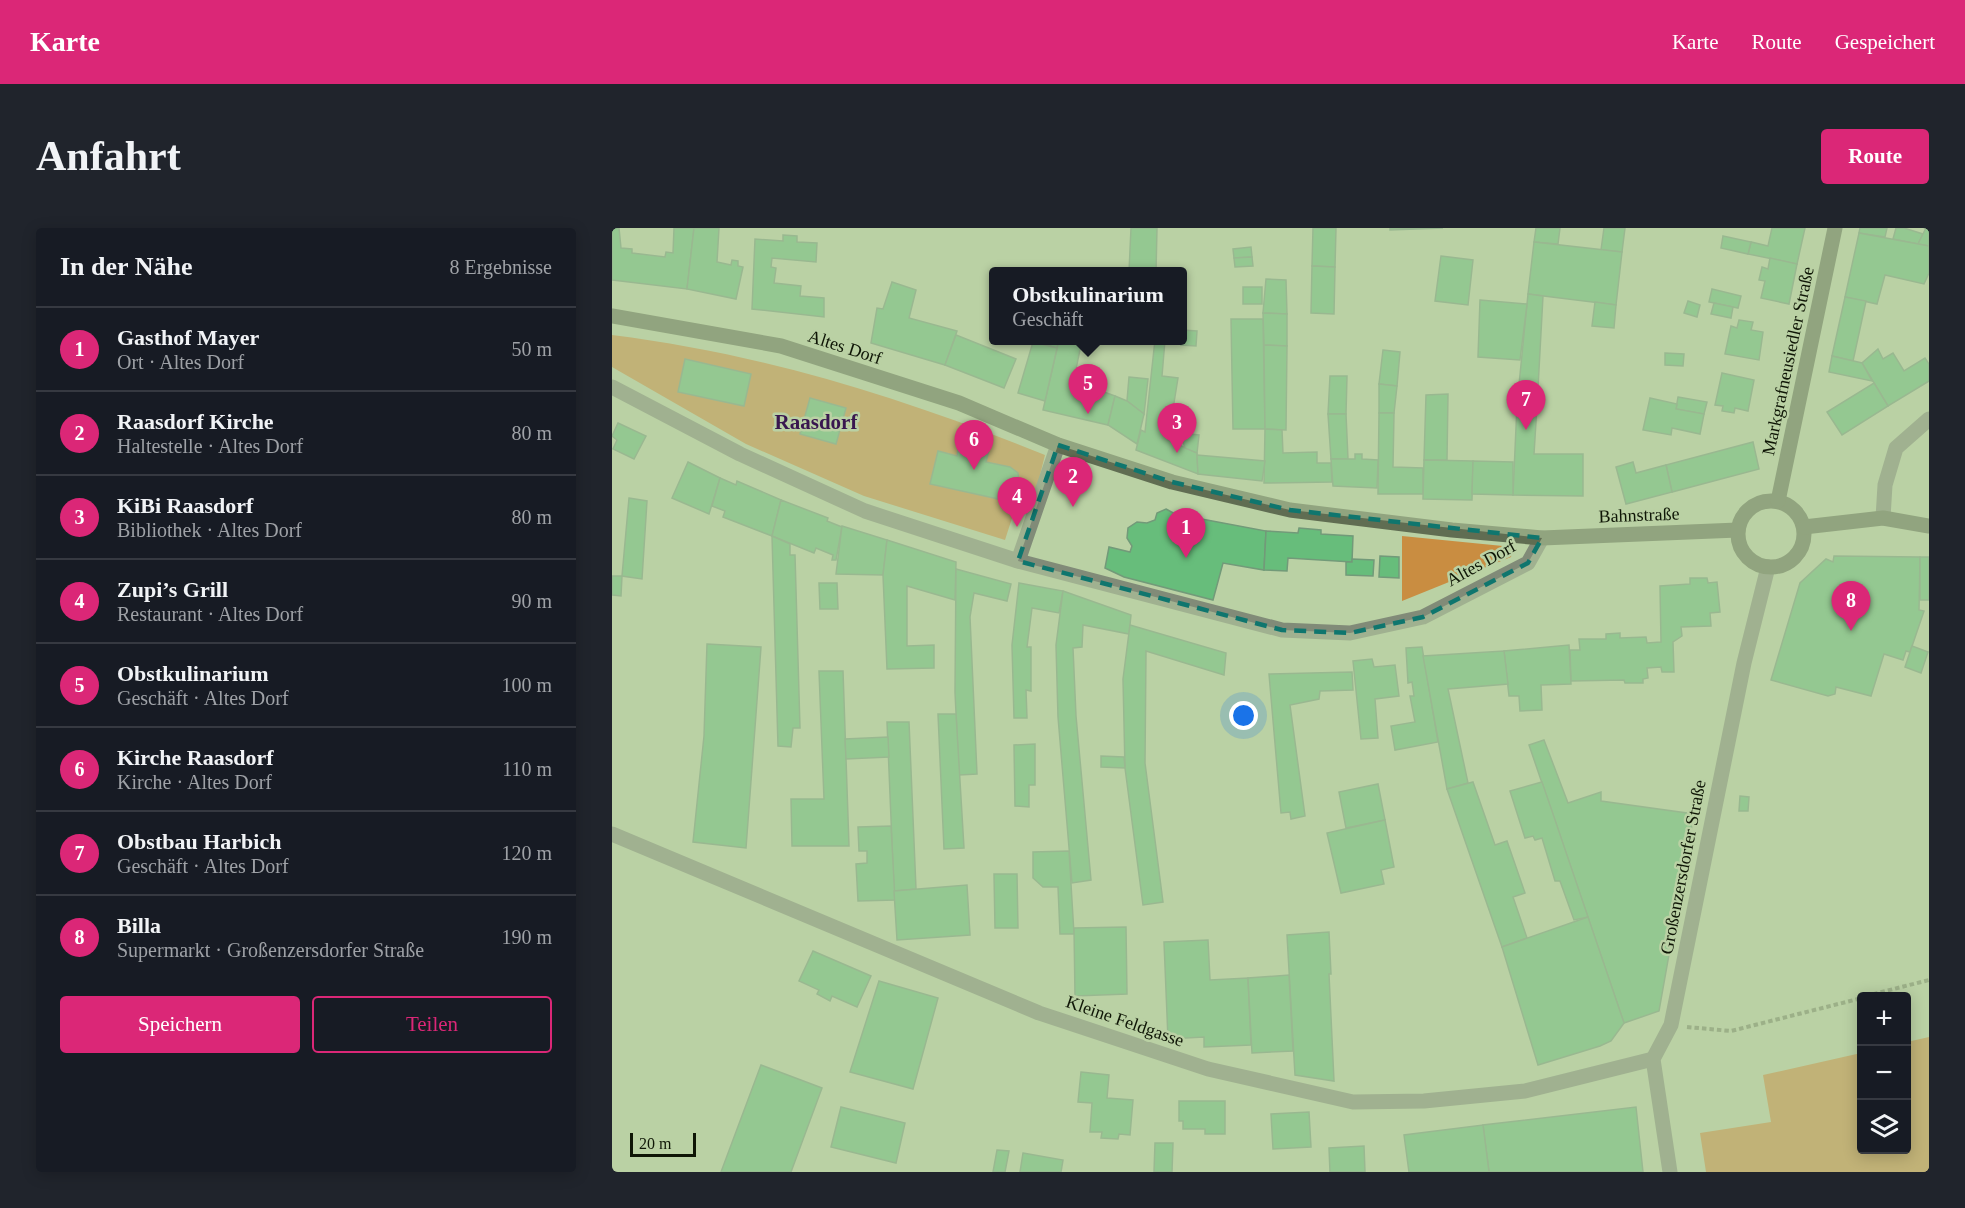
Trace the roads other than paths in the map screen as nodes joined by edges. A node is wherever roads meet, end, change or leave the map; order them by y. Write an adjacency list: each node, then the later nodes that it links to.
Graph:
1 (1835, 228): 6 (main road, Markgrafneusiedler Straße)
2 (612, 315): 5 (main road, Altes Dorf)
3 (612, 387): 12 (street, Altes Dorf)
4 (1929, 418): 7 (street)
5 (1058, 445): 11 (main road, Altes Dorf); 12 (street)
6 (1778, 501): 9 (main road); 10 (main road)
7 (1883, 518): 8 (main road); 9 (main road)
8 (1929, 526)
9 (1804, 527): 13 (main road)
10 (1738, 530): 11 (main road, Bahnstraße); 13 (main road)
11 (1542, 538): 12 (street, Altes Dorf)
12 (1018, 561)
13 (1768, 567): 15 (street, Großenzersdorfer Straße)
14 (612, 834): 15 (street, Kleine Feldgasse)
15 (1653, 1059): 16 (street)
16 (1670, 1172)

